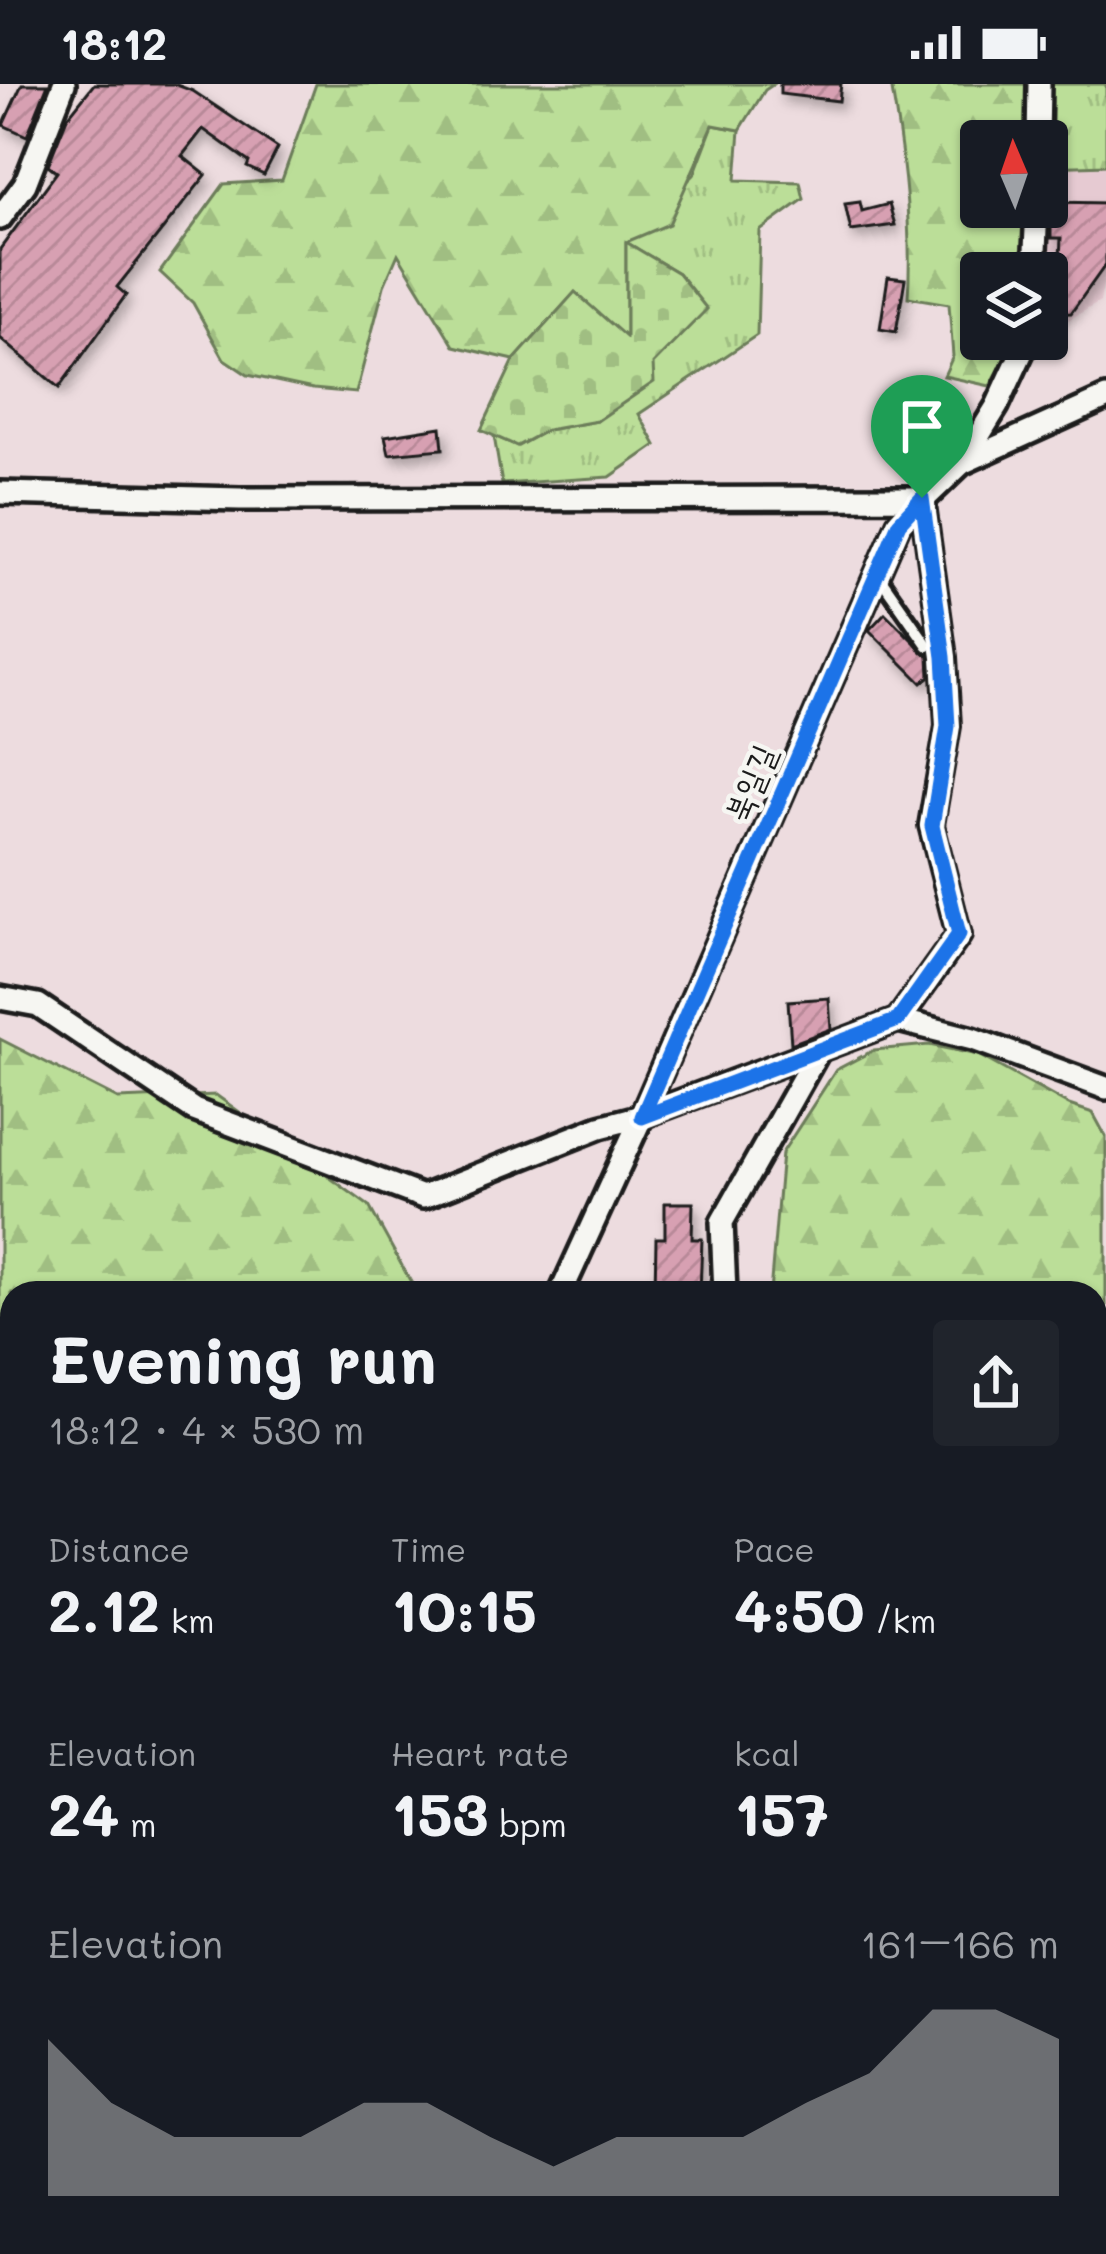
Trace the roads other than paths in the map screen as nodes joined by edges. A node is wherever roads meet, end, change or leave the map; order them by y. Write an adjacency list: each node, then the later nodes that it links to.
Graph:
1 (64, 84): 4 (street)
2 (1039, 84): 3 (street)
3 (1038, 120)
4 (0, 218)
5 (1019, 360): 7 (street)
6 (1106, 398): 7 (street, 북일길)
7 (962, 463): 9 (street, 북일길)
8 (0, 493): 9 (street)
9 (922, 498): 10 (street, 북일길); 13 (street)
10 (877, 573): 11 (lane); 16 (street, 북일길)
11 (928, 646)
12 (0, 998): 16 (street)
13 (898, 1020): 14 (street); 15 (street)
14 (820, 1050): 16 (street); 18 (street)
15 (1106, 1088)
16 (642, 1117): 17 (street, 북일길)
17 (567, 1281)
18 (724, 1281)

